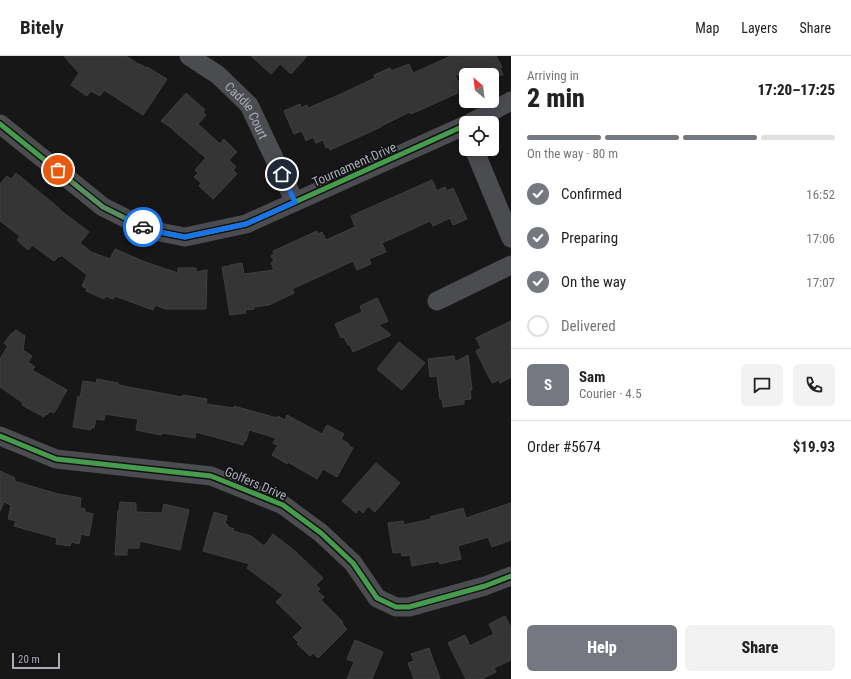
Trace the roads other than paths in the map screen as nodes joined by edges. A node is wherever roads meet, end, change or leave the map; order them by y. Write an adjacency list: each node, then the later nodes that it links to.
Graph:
1 (189, 56): 7 (street, Caddie Court)
2 (511, 101): 3 (street, Tournament Drive)
3 (485, 116)
4 (0, 124): 7 (street, Tournament Drive)
5 (459, 130): 7 (street, Tournament Drive)
6 (477, 156): 8 (street)
7 (295, 202)
8 (511, 238)
9 (511, 265): 10 (street)
10 (437, 301)
11 (0, 436): 12 (street, Golfers Drive)
12 (511, 576)

